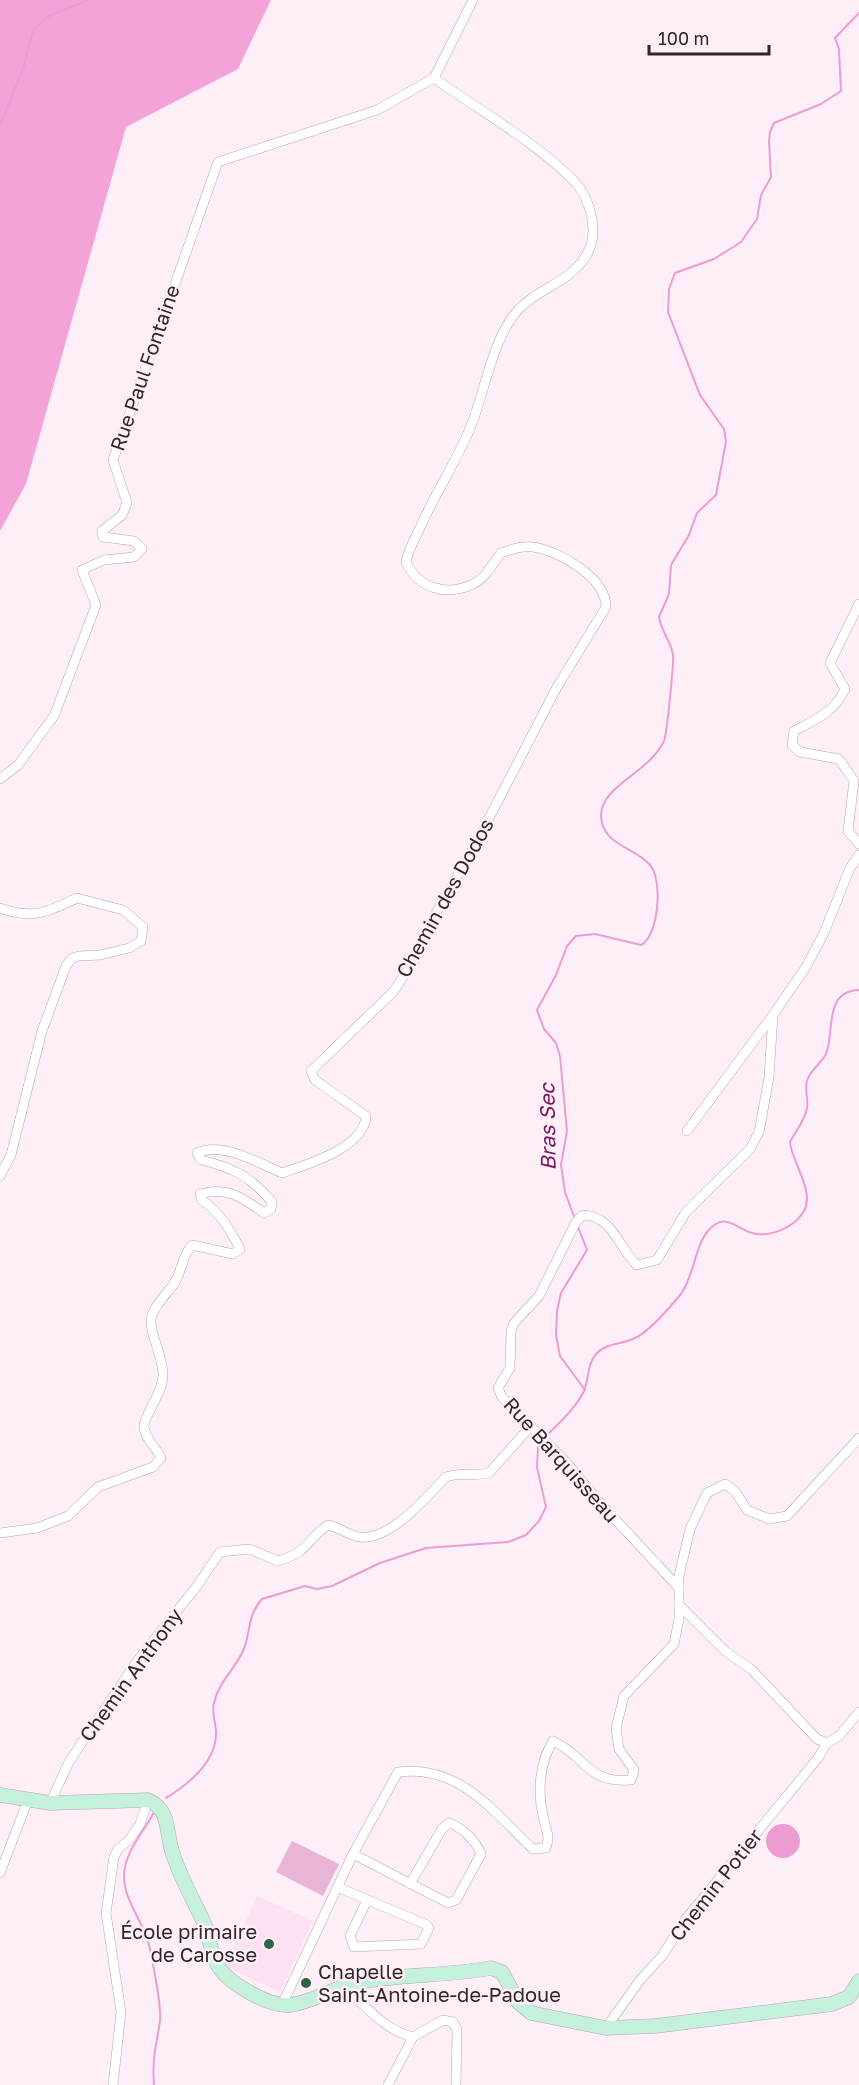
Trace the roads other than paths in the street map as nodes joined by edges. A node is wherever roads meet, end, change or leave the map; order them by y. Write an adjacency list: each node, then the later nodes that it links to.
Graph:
1 (473, 0): 2 (street)
2 (434, 78): 4 (street, Rue Paul Fontaine); 13 (street, Chemin des Dodos)
3 (859, 604): 5 (street)
4 (0, 779)
5 (859, 844)
6 (859, 855): 8 (street)
7 (0, 908): 10 (street)
8 (772, 1015): 9 (street); 11 (street, Rue Barquisseau)
9 (687, 1131)
10 (0, 1176)
11 (530, 1427): 14 (street, Rue Barquisseau); 21 (street, Chemin Anthony)
12 (859, 1438): 14 (street)
13 (0, 1533)
14 (679, 1588): 15 (street)
15 (679, 1605): 17 (street); 22 (street)
16 (859, 1712): 17 (street, Chemin Potier)
17 (827, 1743): 30 (street, Chemin Potier)
18 (0, 1795): 19 (main road)
19 (28, 1800): 21 (main road); 23 (street)
20 (148, 1800): 21 (main road); 29 (main road); 32 (street)
21 (50, 1803)
22 (353, 1854): 24 (street); 25 (street)
23 (0, 1873)
24 (410, 1884): 24 (street)
25 (337, 1887): 26 (street); 29 (street)
26 (367, 1900): 26 (street)
27 (859, 1981): 30 (main road)
28 (344, 1987): 29 (main road); 30 (main road); 31 (street)
29 (282, 2005)
30 (606, 2028)
31 (414, 2037): 33 (street); 34 (street)
32 (113, 2085)
33 (388, 2085)
34 (456, 2085)

